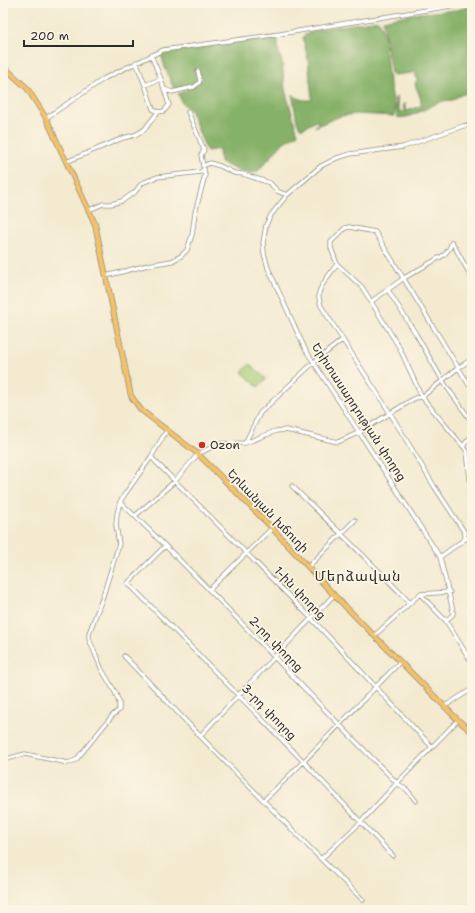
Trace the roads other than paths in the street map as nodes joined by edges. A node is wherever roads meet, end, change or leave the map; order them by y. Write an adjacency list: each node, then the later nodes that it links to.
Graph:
1 (469, 3): 2 (street)
2 (151, 55): 3 (street); 6 (street)
3 (136, 62): 7 (street); 11 (street)
4 (3, 66): 11 (main road, Երևանյան խճուղի)
5 (198, 71): 8 (street)
6 (161, 80): 7 (street); 8 (street)
7 (144, 85): 9 (street)
8 (164, 89): 9 (street)
9 (158, 112): 13 (street)
10 (188, 112): 14 (street)
11 (46, 118): 13 (main road, Երևանյան խճուղի)
12 (472, 125): 15 (street, Երիտասարդության փողոց)
13 (66, 162): 16 (main road, Երևանյան խճուղի)
14 (204, 167): 15 (street); 16 (street); 18 (street)
15 (287, 195): 25 (street, Երիտասարդության փողոց)
16 (89, 210): 18 (main road, Երևանյան խճուղի)
17 (337, 264): 19 (street); 22 (street); 23 (street)
18 (106, 276): 32 (main road, Երևանյան խճուղի)
19 (404, 278): 20 (street); 21 (street); 26 (street)
20 (472, 278)
21 (388, 290): 22 (street); 27 (street)
22 (372, 301): 29 (street)
23 (342, 340): 25 (street); 30 (street)
24 (472, 359): 26 (street)
25 (313, 363): 33 (street, Երիտասարդության փողոց); 35 (street)
26 (458, 368): 27 (street); 28 (street)
27 (443, 380): 29 (street); 31 (street)
28 (472, 390)
29 (422, 397): 30 (street); 36 (street)
30 (390, 414): 33 (street); 48 (street)
31 (472, 422)
32 (167, 430): 37 (main road, Երևանյան խճուղի); 38 (street)
33 (360, 432): 35 (street); 51 (street, Երիտասարդության փողոց)
34 (472, 435): 36 (street)
35 (245, 443): 37 (street)
36 (463, 446): 41 (street)
37 (198, 454): 39 (street); 45 (main road, Երևանյան խճուղի)
38 (151, 457): 39 (street, 1-ին փողոց); 42 (street)
39 (175, 481): 43 (street); 50 (street, 1-ին փողոց)
40 (292, 486): 46 (street)
41 (472, 488)
42 (120, 502): 43 (street, 2-րդ փողոց); 74 (street)
43 (135, 516): 49 (street, 2-րդ փողոց)
44 (355, 520): 46 (street)
45 (272, 528): 50 (street); 52 (main road, Երևանյան խճուղի)
46 (342, 535): 52 (street); 57 (street)
47 (472, 538): 48 (street)
48 (465, 539): 51 (street)
49 (165, 546): 53 (street, 2-րդ փողոց); 67 (street, 3-րդ փողոց)
50 (246, 552): 53 (street); 58 (street, 1-ին փողոց)
51 (440, 557): 54 (street, Երիտասարդության փողոց)
52 (308, 567): 56 (main road, Երևանյան խճուղի)
53 (209, 590): 62 (street, 2-րդ փողոց)
54 (450, 592): 55 (street); 59 (street, Երիտասարդության փողոց)
55 (420, 594): 57 (street); 59 (street)
56 (334, 595): 58 (street); 60 (main road, Երևանյան խճուղի)
57 (410, 603): 60 (street)
58 (311, 618): 62 (street); 65 (street, 1-ին փողոց)
59 (446, 621): 64 (street)
60 (374, 636): 63 (main road, Երևանյան խճուղի)
61 (124, 656): 72 (street)
62 (275, 656): 67 (street); 70 (street, 2-րդ փողոց)
63 (400, 662): 65 (street); 68 (main road, Երևանյան խճուղի)
64 (472, 662)
65 (376, 686): 70 (street); 73 (street, 1-ին փողոց)
66 (472, 689): 68 (street)
67 (238, 695): 72 (street); 75 (street, 3-րդ փողոց)
68 (444, 706): 69 (main road, Երևանյան խճուղի)
69 (458, 720): 71 (main road, Երևանյան խճուղի); 73 (street)
70 (338, 724): 75 (street); 76 (street, 2-րդ փողոց)
71 (472, 732)
72 (200, 736): 77 (street)
73 (432, 747): 76 (street)
74 (3, 760)
75 (304, 762): 77 (street); 79 (street, 3-րդ փողոց)
76 (397, 783): 78 (street, 2-րդ փողոց); 79 (street)
77 (264, 800): 81 (street)
78 (416, 801)
79 (361, 822): 80 (street, 3-րդ փողոց); 81 (street)
80 (393, 856)
81 (321, 859): 82 (street)
82 (363, 900)

